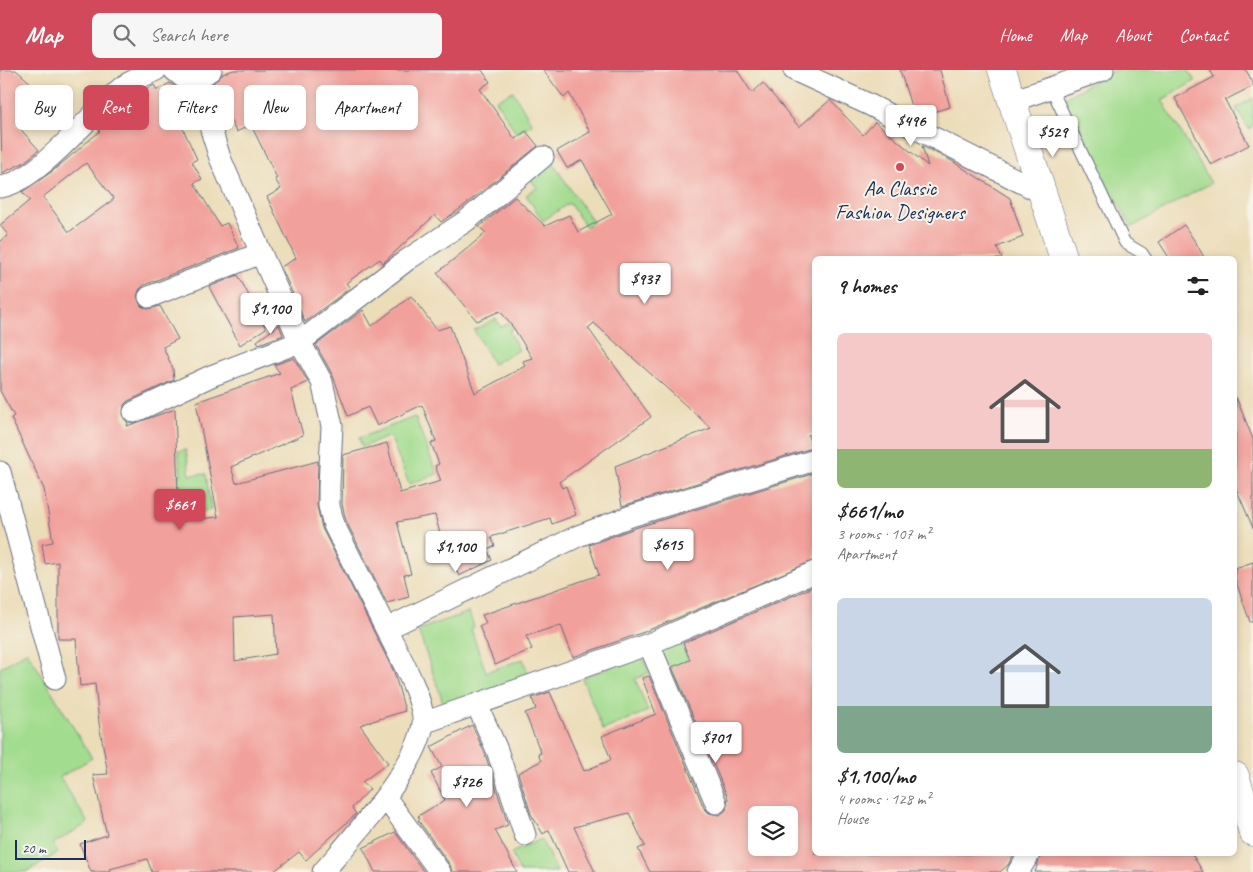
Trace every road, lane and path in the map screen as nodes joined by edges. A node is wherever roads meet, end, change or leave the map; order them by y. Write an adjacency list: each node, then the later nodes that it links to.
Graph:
1 (156, 70): 11 (street)
2 (174, 70): 7 (street)
3 (211, 70): 7 (street)
4 (794, 70): 12 (street)
5 (1002, 70): 9 (main road)
6 (1103, 70): 8 (street)
7 (191, 84): 13 (street)
8 (1051, 88): 9 (street); 15 (lane)
9 (1012, 101): 12 (main road)
10 (543, 157): 17 (street)
11 (0, 187)
12 (1042, 193): 14 (main road)
13 (261, 253): 16 (street); 17 (street)
14 (1063, 256)
15 (1144, 256)
16 (149, 297)
17 (300, 342): 18 (street); 22 (street)
18 (134, 412)
19 (812, 461): 22 (street)
20 (0, 472): 24 (street)
21 (812, 573): 23 (street)
22 (386, 629): 26 (street)
23 (649, 644): 25 (street); 29 (street)
24 (55, 679)
25 (476, 705): 26 (street); 31 (street)
26 (423, 723): 28 (street)
27 (1237, 782): 30 (main road)
28 (385, 797): 32 (street); 33 (street)
29 (716, 804)
30 (1253, 832)
31 (525, 835)
32 (323, 872)
33 (440, 872)

